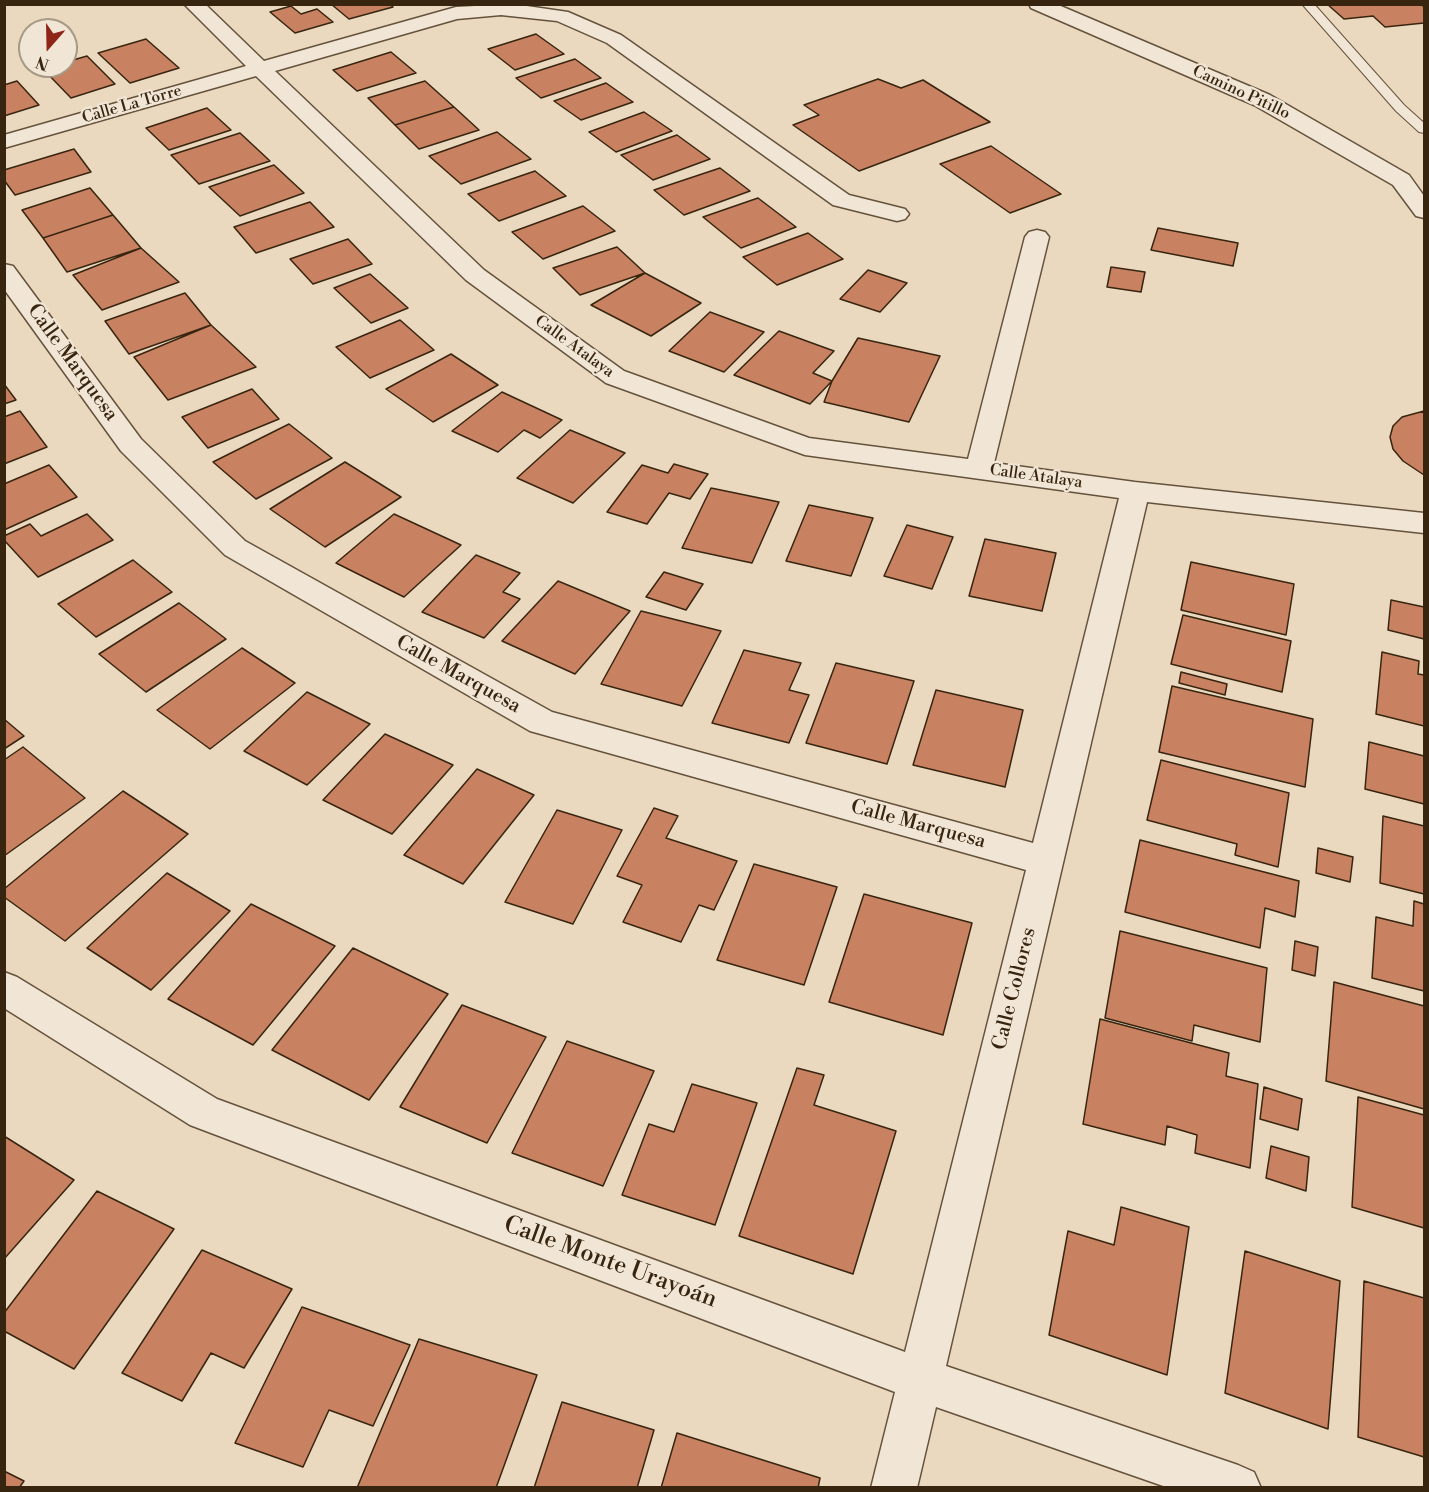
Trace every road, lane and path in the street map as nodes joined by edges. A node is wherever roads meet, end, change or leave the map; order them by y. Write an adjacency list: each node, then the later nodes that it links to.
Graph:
1 (193, 4): 4 (street, Calle Atalaya)
2 (1038, 4): 7 (street, Camino Pitillo)
3 (1308, 4): 5 (lane)
4 (259, 68): 6 (street, Calle La Torre); 8 (street, Calle La Torre); 11 (street, Calle Atalaya)
5 (1425, 129)
6 (4, 142)
7 (1425, 211)
8 (897, 214)
9 (1037, 237): 11 (street)
10 (4, 271): 14 (street, Calle Marquesa)
11 (979, 470): 12 (street, Calle Atalaya)
12 (1135, 491): 13 (street); 14 (street, Calle Collores)
13 (1425, 523)
14 (1046, 861): 16 (street, Calle Collores)
15 (4, 988): 16 (street, Calle Monte Urayoán)
16 (921, 1380): 17 (street, Calle Collores); 18 (street, Calle Monte Urayoán)
17 (894, 1488)
18 (1238, 1488)

